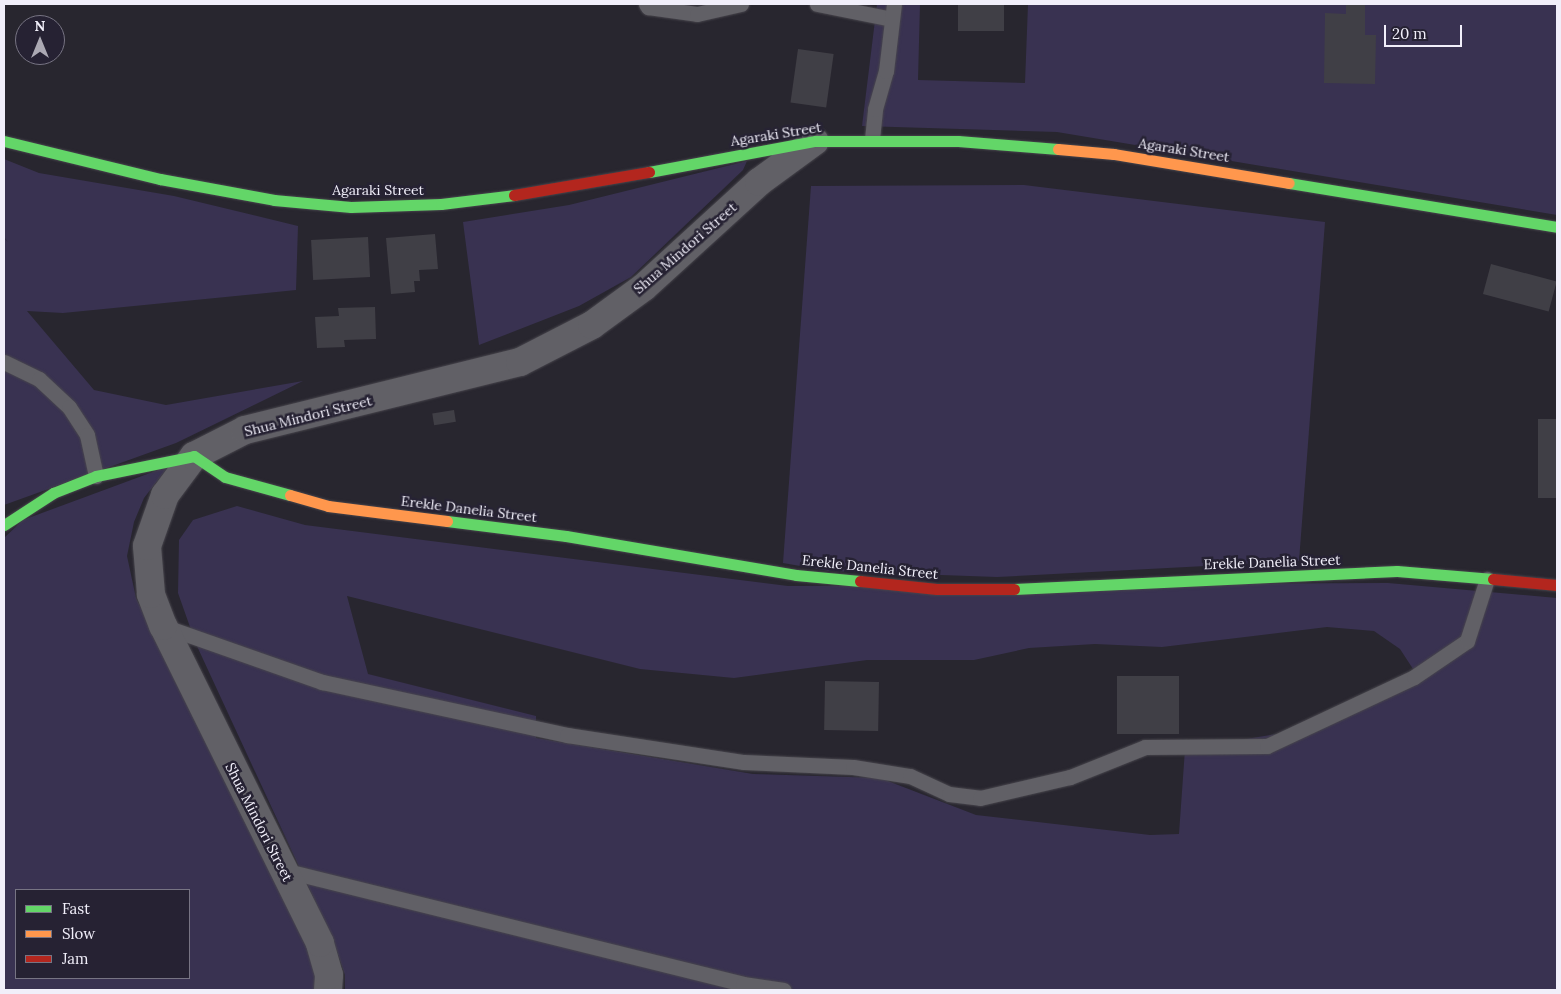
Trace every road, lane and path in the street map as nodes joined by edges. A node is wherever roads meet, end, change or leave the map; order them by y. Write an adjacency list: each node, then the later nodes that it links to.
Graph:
1 (646, 4): 2 (lane)
2 (741, 4)
3 (817, 4): 5 (lane)
4 (894, 4): 5 (lane)
5 (892, 19): 6 (lane)
6 (872, 139): 8 (street, Agaraki Street); 9 (street, Agaraki Street)
7 (4, 141): 8 (street, Agaraki Street)
8 (815, 141): 11 (street, Shua Mindori Street)
9 (1557, 227)
10 (4, 362): 12 (lane)
11 (194, 456): 12 (street); 14 (street, Erekle Danelia Street); 16 (street, Shua Mindori Street)
12 (96, 476): 13 (street)
13 (4, 525)
14 (1487, 579): 15 (street, Erekle Danelia Street); 16 (lane)
15 (1557, 585)
16 (162, 626): 17 (street, Shua Mindori Street)
17 (284, 870): 18 (street, Shua Mindori Street); 19 (lane)
18 (328, 990)
19 (784, 990)

